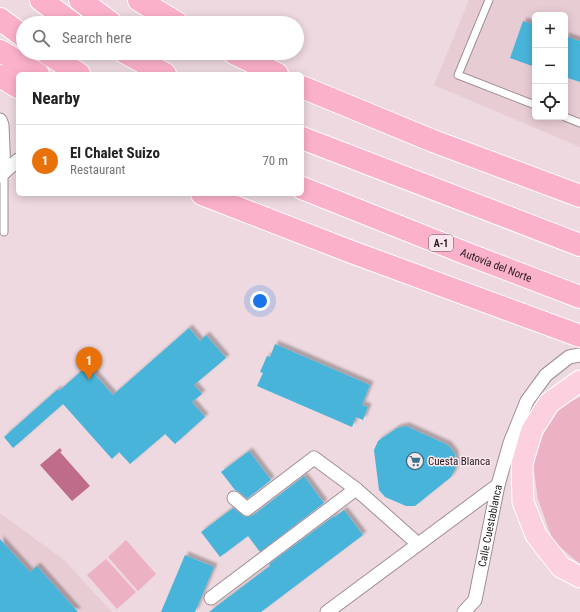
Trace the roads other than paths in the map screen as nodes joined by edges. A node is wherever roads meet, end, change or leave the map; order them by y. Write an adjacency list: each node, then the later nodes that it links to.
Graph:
1 (41, 0): 5 (highway)
2 (80, 0): 6 (highway)
3 (139, 0): 7 (highway)
4 (489, 0): 23 (lane)
5 (63, 16)
6 (102, 16)
7 (165, 16)
8 (0, 19): 9 (highway)
9 (16, 31)
10 (0, 51): 15 (highway)
11 (58, 60): 16 (highway)
12 (139, 60): 17 (highway)
13 (160, 60): 18 (highway)
14 (248, 60): 19 (highway)
15 (35, 72)
16 (76, 72)
17 (161, 72)
18 (175, 72)
19 (273, 72)
20 (0, 76): 21 (highway)
21 (16, 86)
22 (304, 88): 32 (highway)
23 (532, 104)
24 (568, 118): 26 (lane)
25 (0, 120): 29 (street)
26 (580, 123)
27 (304, 139): 34 (highway)
28 (16, 162): 29 (street)
29 (2, 174): 33 (lane)
30 (304, 189): 35 (highway, Autovía del Norte / A-1)
31 (207, 196): 36 (highway)
32 (580, 196)
33 (4, 232)
34 (580, 245)
35 (580, 297)
36 (580, 336)
37 (580, 355): 39 (street)
38 (580, 381): 43 (main road)
39 (498, 485): 42 (street, Calle Cuestablanca); 46 (street, Calle Cuestablanca)
40 (356, 489): 41 (street); 42 (street); 44 (street)
41 (234, 498)
42 (418, 544): 45 (street, Calle Cuestablanca)
43 (580, 577)
44 (211, 598)
45 (327, 612)
46 (464, 612)

